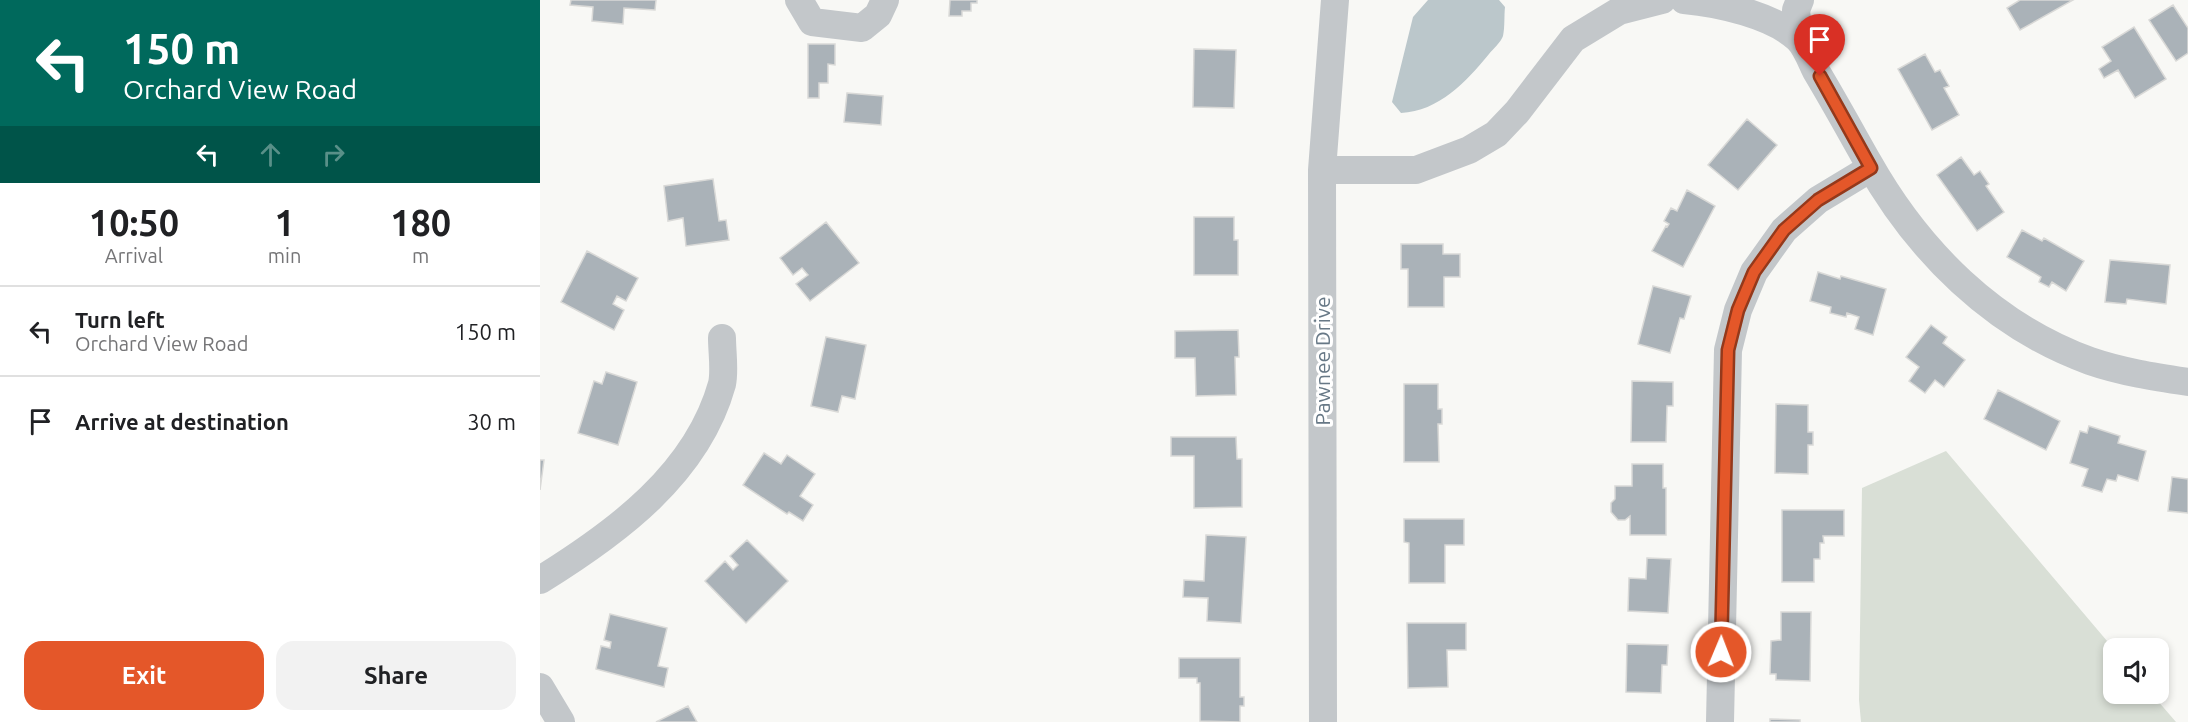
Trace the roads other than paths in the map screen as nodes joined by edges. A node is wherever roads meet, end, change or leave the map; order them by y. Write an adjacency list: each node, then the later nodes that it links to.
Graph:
1 (799, 0): 2 (street)
2 (885, 0)
3 (1335, 0): 9 (street, Pawnee Drive)
4 (1662, 0): 9 (street)
5 (1684, 0): 7 (street)
6 (1800, 0): 7 (street)
7 (1799, 40): 8 (street)
8 (1871, 168): 11 (street); 16 (street)
9 (1322, 170): 15 (street, Pawnee Drive)
10 (722, 338): 12 (street)
11 (2188, 382)
12 (540, 580)
13 (540, 687): 14 (street)
14 (561, 722)
15 (1323, 722)
16 (1720, 722)

